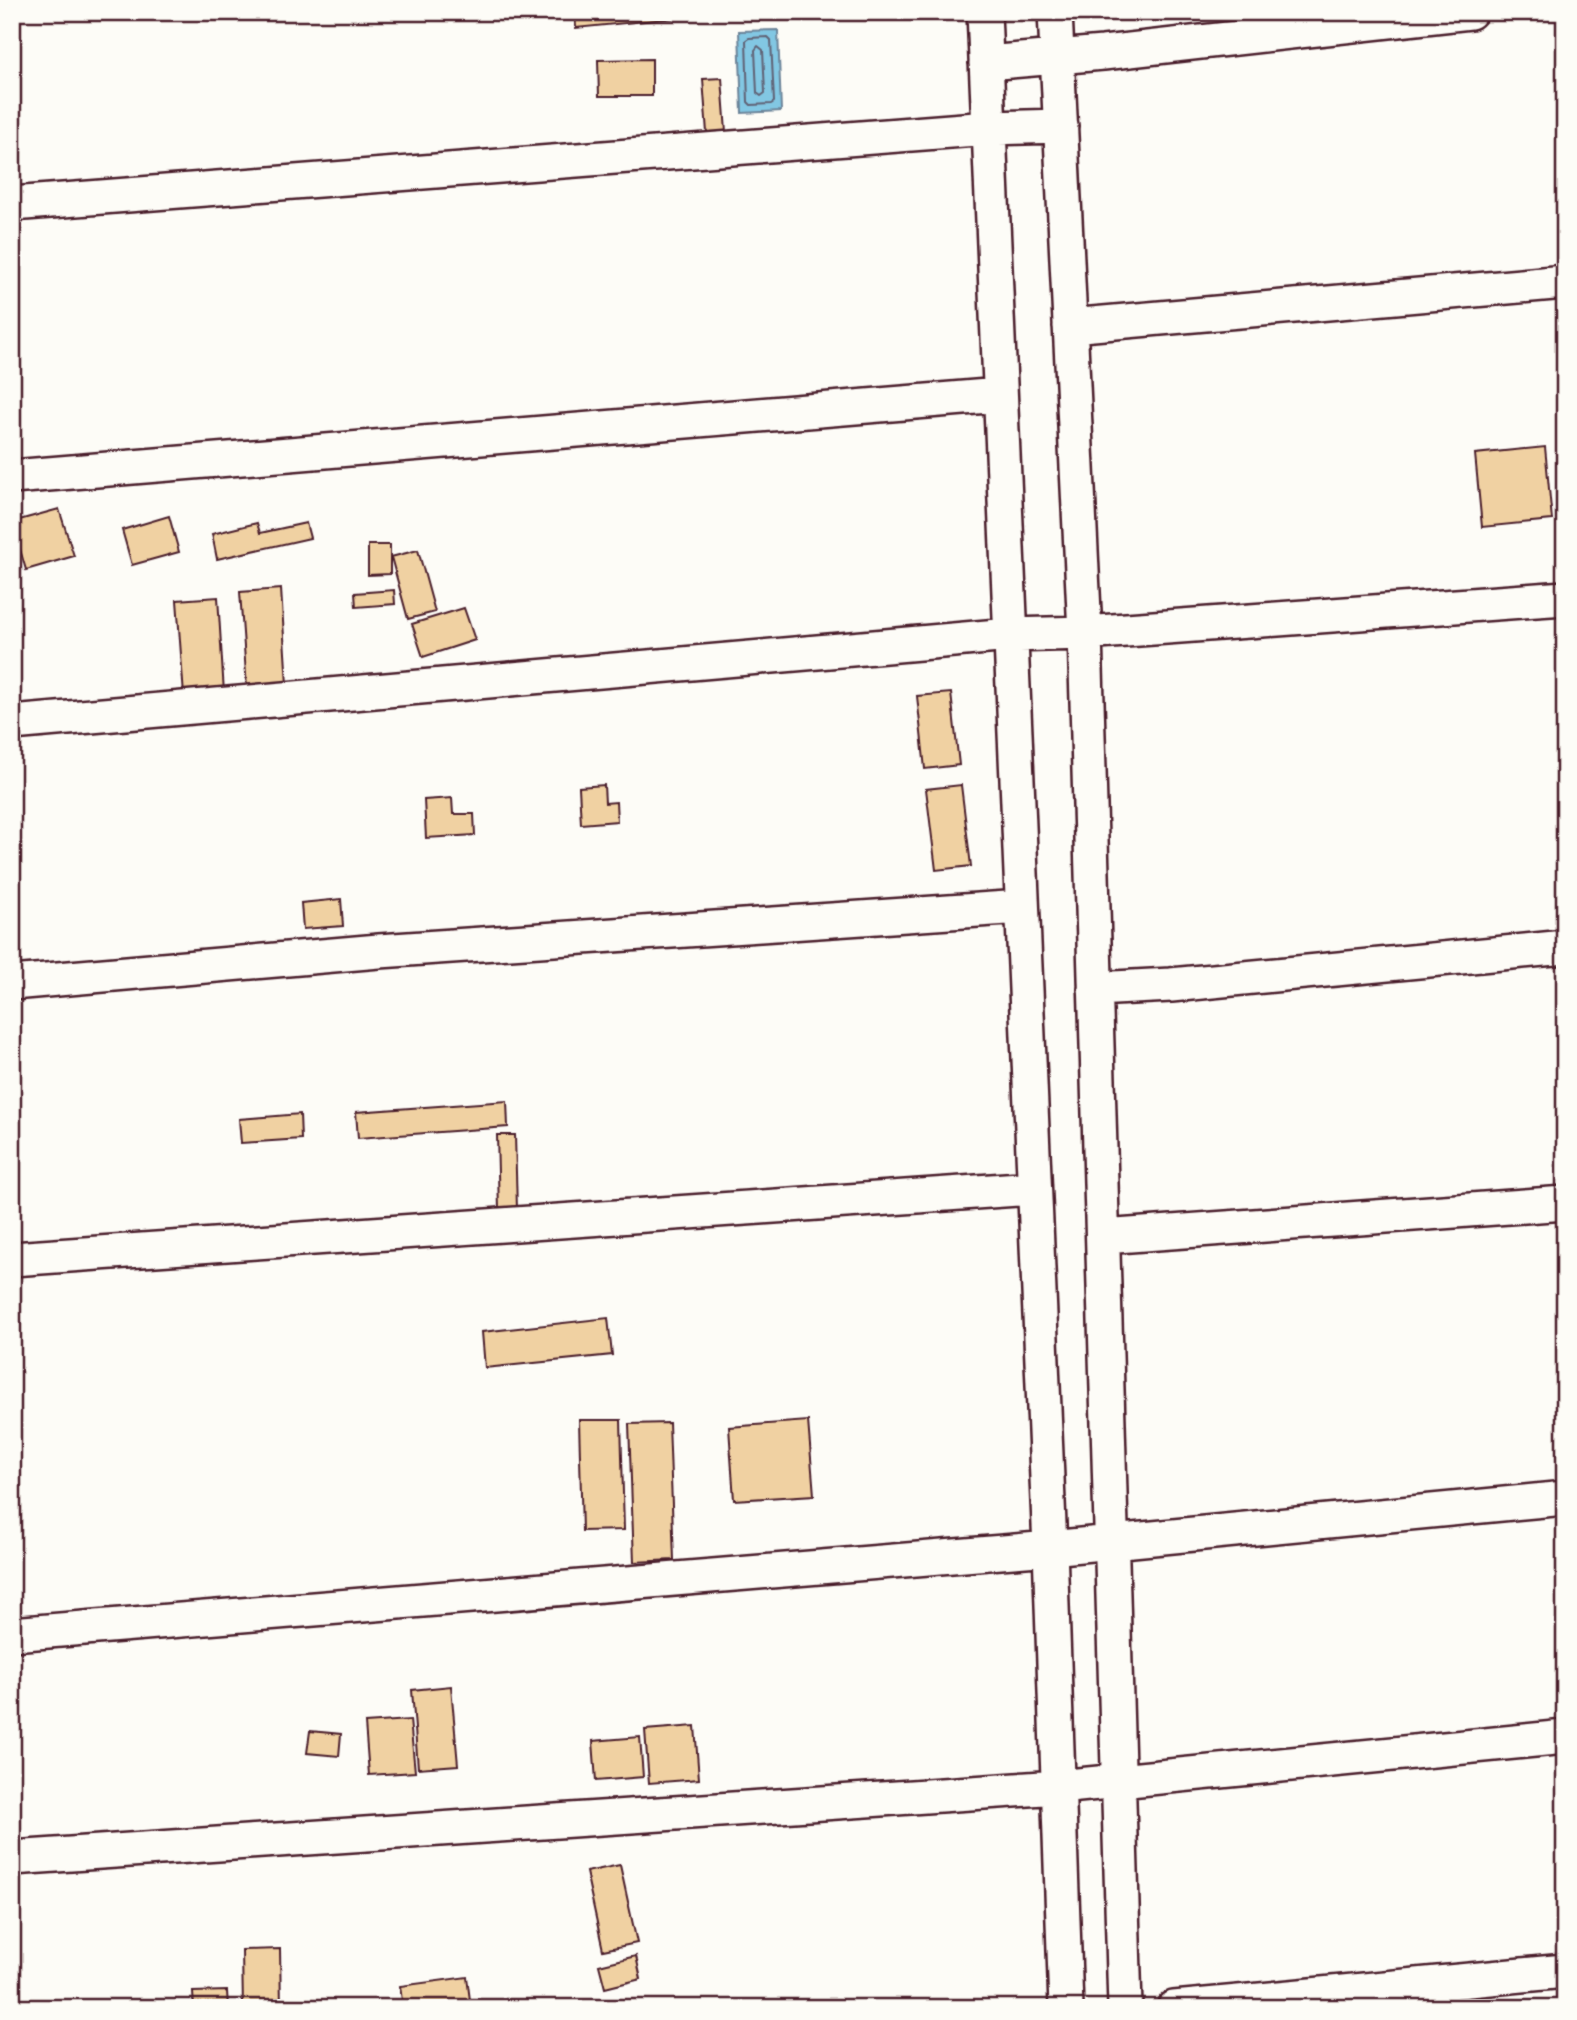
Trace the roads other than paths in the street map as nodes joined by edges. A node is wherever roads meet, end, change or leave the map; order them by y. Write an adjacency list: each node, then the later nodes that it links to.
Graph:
1 (984, 12): 5 (street)
2 (1055, 12): 4 (street)
3 (1470, 12): 4 (street)
4 (1057, 57): 5 (street); 6 (street)
5 (986, 63): 7 (street)
6 (1060, 126): 7 (street); 10 (street)
7 (989, 128): 8 (street); 11 (street)
8 (12, 204)
9 (1565, 282): 10 (street)
10 (1070, 326): 14 (street)
11 (1000, 394): 12 (street); 15 (street)
12 (12, 477)
13 (1565, 598): 14 (street)
14 (1084, 633): 15 (street); 20 (street)
15 (1010, 635): 16 (street); 17 (street)
16 (12, 723)
17 (1022, 907): 19 (street); 21 (street)
18 (1565, 947): 20 (street)
19 (12, 983)
20 (1095, 989): 23 (street)
21 (1034, 1188): 24 (street); 27 (street)
22 (1565, 1203): 23 (street)
23 (1103, 1237): 26 (street)
24 (12, 1259)
25 (1565, 1498): 26 (street)
26 (1112, 1541): 27 (street); 30 (street)
27 (1050, 1548): 28 (street); 31 (street)
28 (12, 1634)
29 (1565, 1737): 30 (street)
30 (1119, 1781): 31 (street); 35 (street)
31 (1058, 1787): 32 (street); 34 (street)
32 (12, 1858)
33 (1565, 1970): 36 (street)
34 (1066, 2008)
35 (1125, 2008)
36 (1174, 2008)

